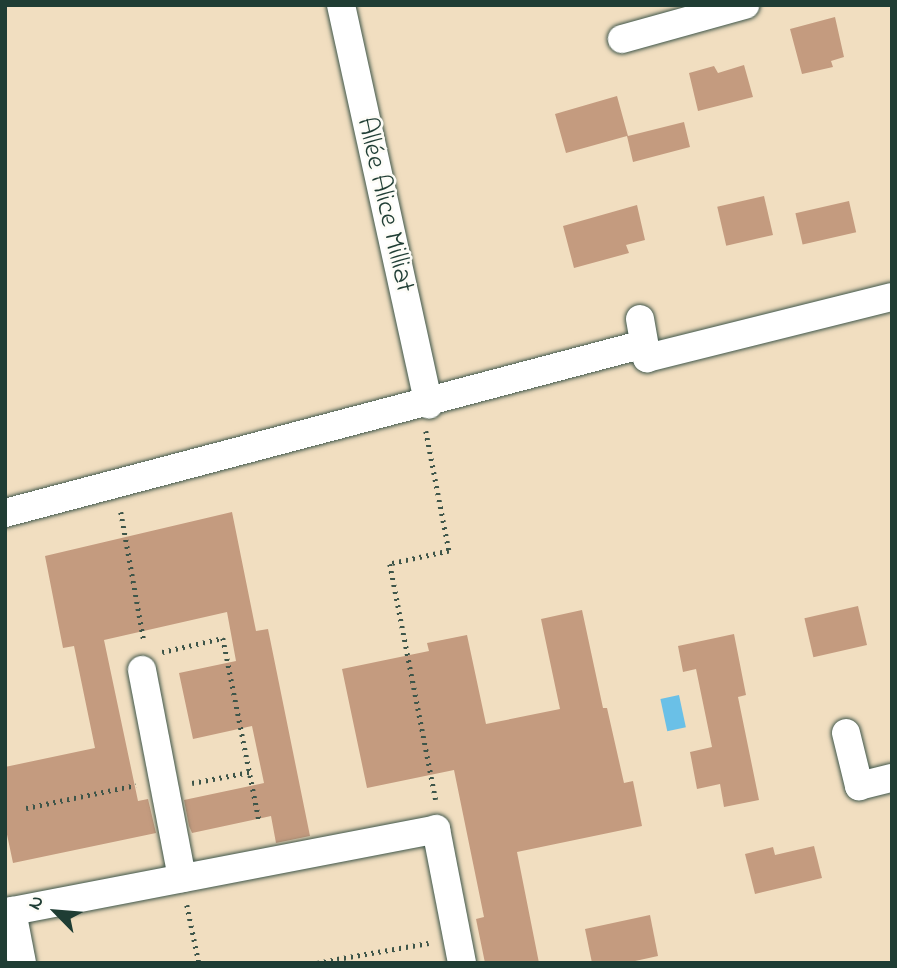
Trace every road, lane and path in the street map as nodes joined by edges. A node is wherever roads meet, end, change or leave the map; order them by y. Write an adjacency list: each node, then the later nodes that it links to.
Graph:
1 (341, 5): 5 (street, Allée Alice Milliat)
2 (745, 5): 3 (street)
3 (622, 39)
4 (892, 297): 5 (street)
5 (425, 405): 6 (street); 12 (path)
6 (116, 483): 7 (street); 8 (path)
7 (5, 513)
8 (145, 663): 11 (path); 13 (street)
9 (846, 733): 10 (street)
10 (892, 778)
11 (259, 820)
12 (436, 829): 13 (street); 14 (street)
13 (182, 878): 16 (street); 17 (path)
14 (459, 950): 15 (path)
15 (337, 961): 18 (path)
16 (22, 963)
17 (200, 963)
18 (317, 963)

